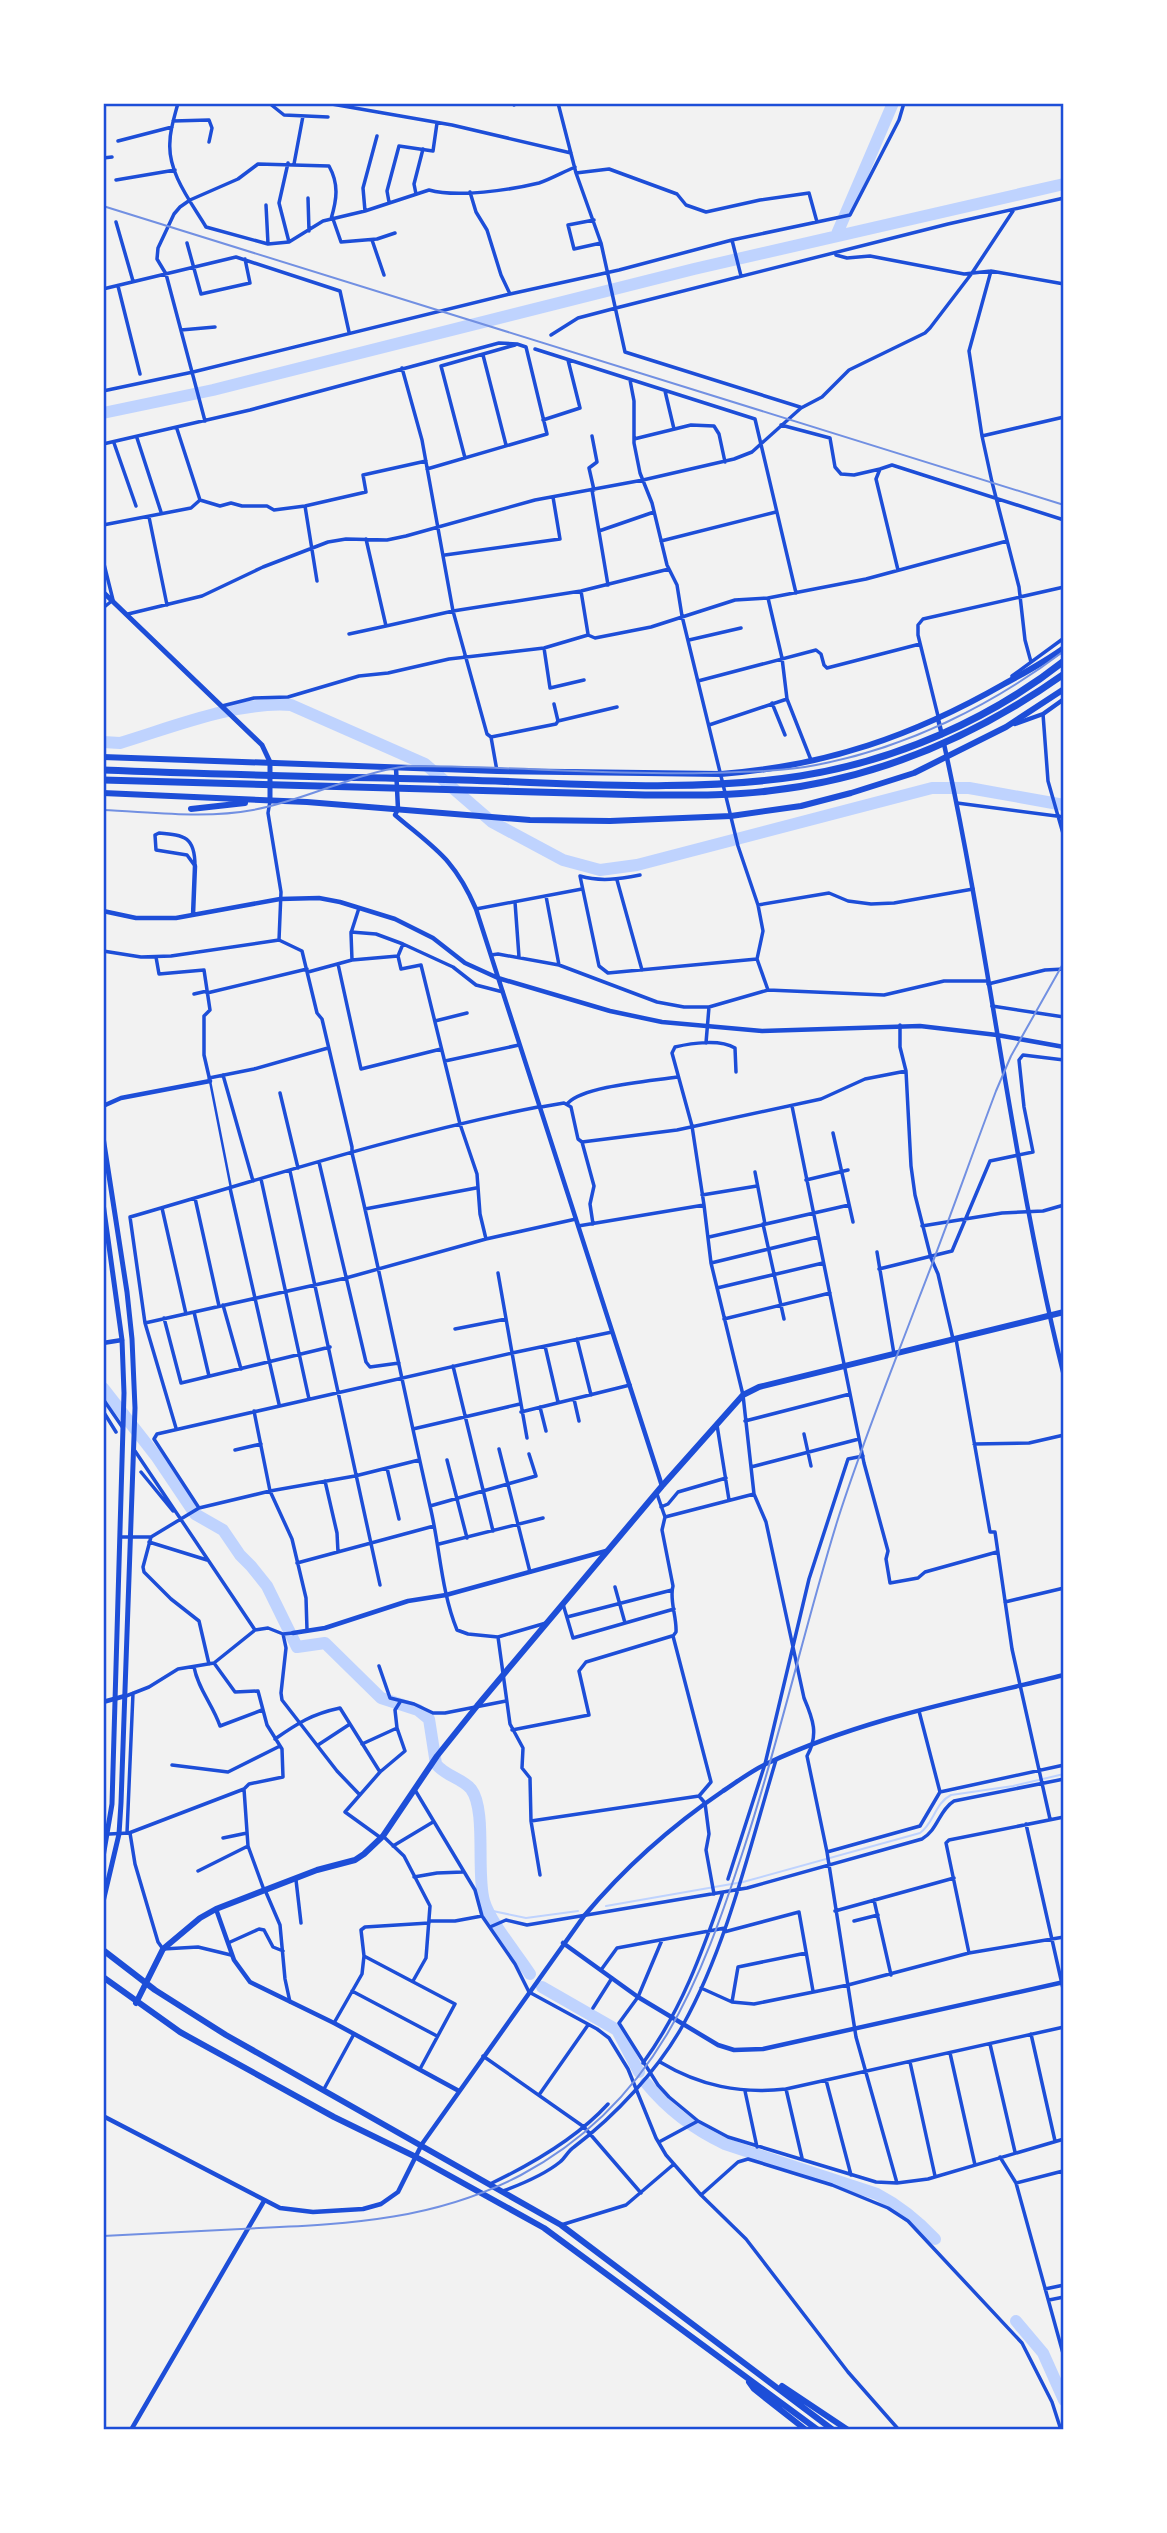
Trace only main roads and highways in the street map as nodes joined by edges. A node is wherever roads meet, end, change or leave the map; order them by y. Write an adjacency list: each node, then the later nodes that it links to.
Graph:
1 (103, 592): 7 (main road)
2 (1064, 648): 7 (main road)
3 (1064, 661): 8 (highway)
4 (1064, 674): 9 (highway)
5 (1064, 689): 12 (main road)
6 (103, 757): 7 (main road)
7 (270, 762): 12 (main road)
8 (103, 770)
9 (103, 780)
10 (103, 793): 11 (main road)
11 (261, 801): 12 (main road); 13 (main road)
12 (270, 801)
13 (191, 809)
14 (103, 1137): 18 (main road)
15 (103, 1203): 17 (main road)
16 (1064, 1312): 21 (main road)
17 (103, 1857)
18 (103, 1902)
19 (103, 1950): 21 (main road)
20 (103, 1976): 22 (main road)
21 (147, 1984): 22 (main road); 23 (main road)
22 (136, 2003): 24 (main road)
23 (754, 2368): 27 (main road); 28 (main road)
24 (746, 2377): 25 (main road); 26 (main road)
25 (803, 2429)
26 (818, 2430)
27 (833, 2430)
28 (848, 2430)

